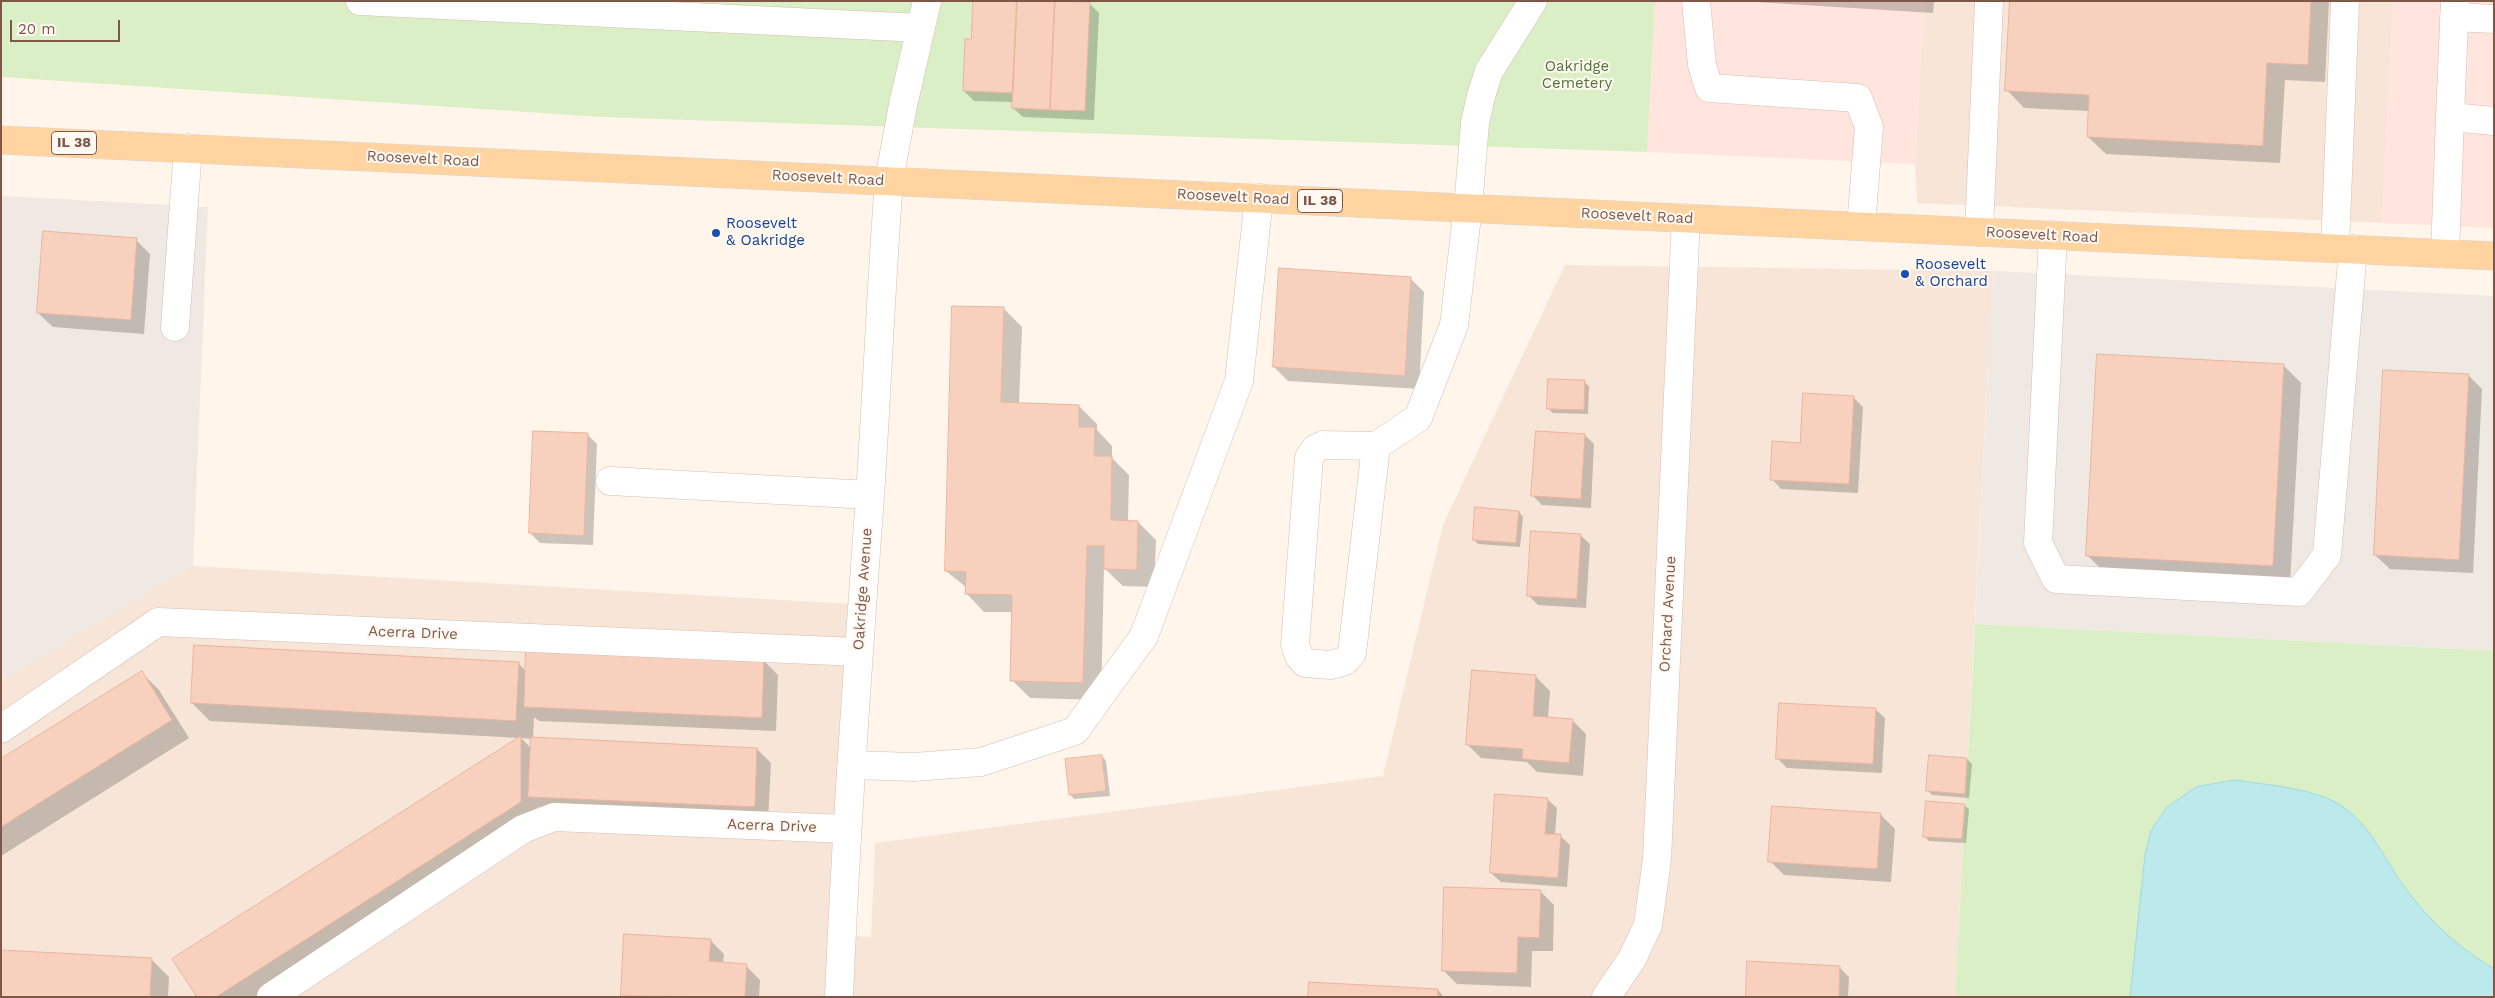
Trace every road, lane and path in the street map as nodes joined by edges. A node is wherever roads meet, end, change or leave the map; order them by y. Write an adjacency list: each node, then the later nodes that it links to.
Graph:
1 (360, 1): 9 (street)
2 (927, 1): 9 (street, Oakridge Avenue)
3 (1533, 1): 16 (street)
4 (1696, 1): 18 (street)
5 (1988, 1): 19 (street)
6 (2345, 1): 21 (street)
7 (2455, 9): 8 (street); 10 (street)
8 (2494, 19)
9 (920, 28): 14 (street, Oakridge Avenue)
10 (2450, 118): 11 (street); 22 (street)
11 (2494, 121)
12 (1, 140): 13 (main road, Roosevelt Road / IL 38)
13 (188, 148): 14 (main road, Roosevelt Road / IL 38); 24 (street)
14 (889, 180): 15 (main road, Roosevelt Road / IL 38); 27 (street, Oakridge Avenue)
15 (1259, 198): 16 (main road, Roosevelt Road / IL 38); 30 (street)
16 (1468, 208): 17 (main road, Roosevelt Road / IL 38); 25 (street)
17 (1686, 218): 18 (main road, Roosevelt Road / IL 38); 34 (street, Orchard Avenue)
18 (1861, 226): 19 (main road, Roosevelt Road / IL 38)
19 (1979, 232): 20 (main road, Roosevelt Road / IL 38)
20 (2054, 235): 21 (main road, Roosevelt Road / IL 38); 21 (street)
21 (2344, 249): 22 (main road, Roosevelt Road / IL 38)
22 (2445, 254): 23 (main road, Roosevelt Road / IL 38)
23 (2494, 256)
24 (175, 327)
25 (1376, 446): 25 (street)
26 (610, 480): 27 (street)
27 (870, 495): 28 (street, Oakridge Avenue)
28 (858, 652): 29 (street, Acerra Drive); 30 (street, Oakridge Avenue)
29 (1, 729)
30 (853, 765): 31 (street, Oakridge Avenue)
31 (846, 829): 32 (street, Acerra Drive); 33 (street, Oakridge Avenue)
32 (271, 997)
33 (839, 997)
34 (1606, 997)

